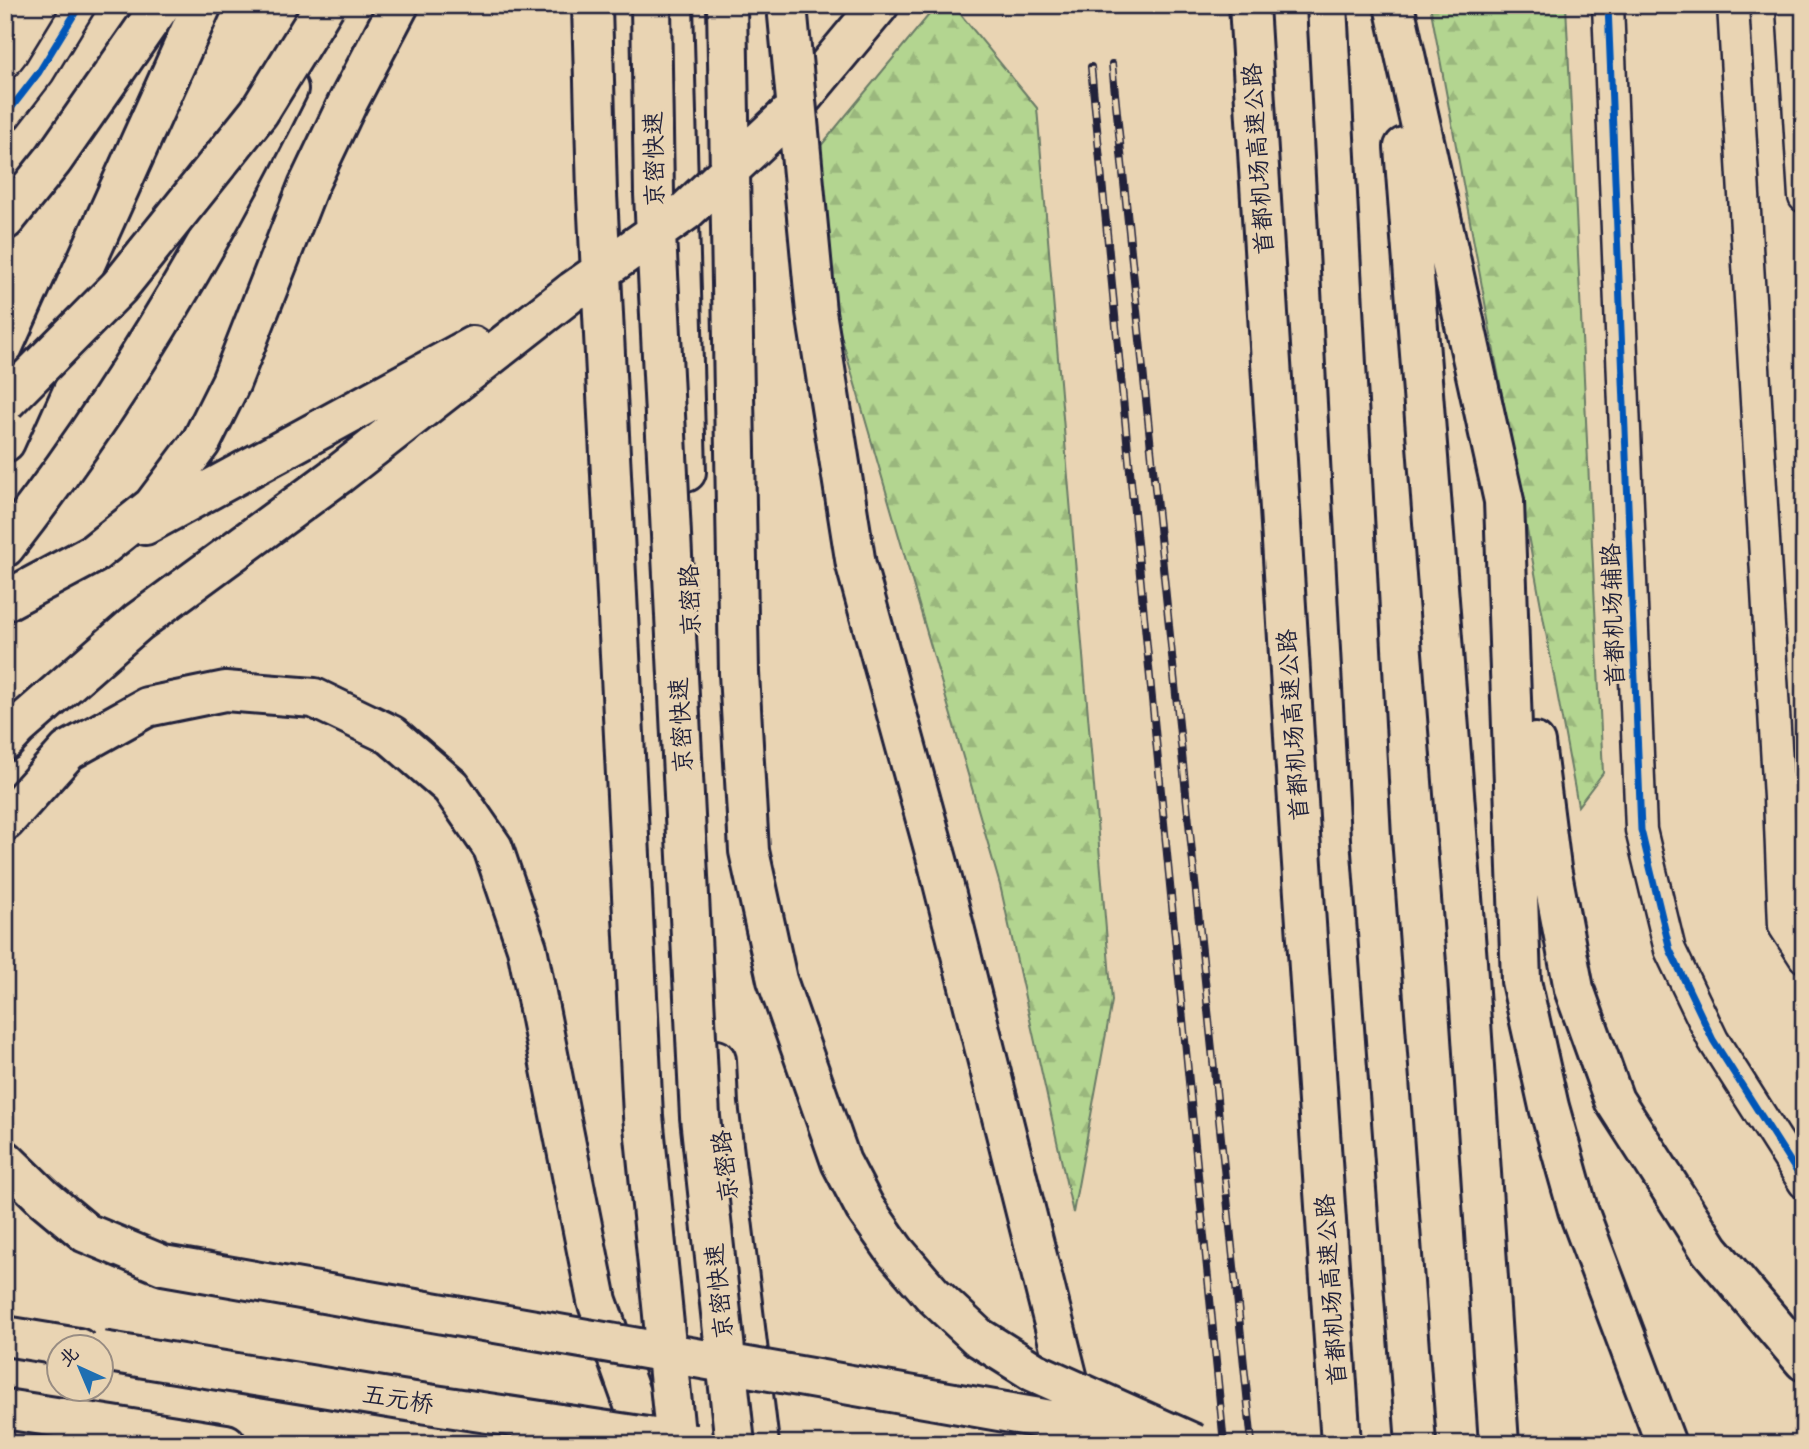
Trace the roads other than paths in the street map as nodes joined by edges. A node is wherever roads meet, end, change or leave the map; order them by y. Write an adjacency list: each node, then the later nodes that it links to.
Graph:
1 (80, 5): 19 (street)
2 (161, 5): 21 (main road)
3 (202, 5): 24 (main road)
4 (327, 5): 23 (main road, bridge); 26 (main road)
5 (399, 5): 27 (main road)
6 (590, 5): 41 (main road); 42 (main road, bridge)
7 (651, 5): 44 (main road, 京密快速, bridge)
8 (673, 5): 45 (main road, 京密路)
9 (727, 5): 48 (main road, bridge)
10 (787, 5): 46 (main road, bridge)
11 (879, 5): 22 (main road, bridge)
12 (1249, 5): 49 (main road, 首都机场高速公路)
13 (1327, 5): 50 (main road)
14 (1383, 5): 51 (main road)
15 (1394, 5): 25 (main road)
16 (1608, 5): 33 (street, 首都机场辅路)
17 (1734, 5): 31 (street)
18 (1793, 5): 20 (street)
19 (5, 116)
20 (1804, 197)
21 (5, 220)
22 (573, 292): 27 (main road); 29 (main road)
23 (5, 402)
24 (5, 442)
25 (1504, 501): 37 (main road); 52 (main road)
26 (5, 547)
27 (93, 554): 28 (main road)
28 (5, 601)
29 (5, 741)
30 (5, 821): 40 (main road)
31 (1804, 957)
32 (5, 1160): 47 (main road, bridge)
33 (1804, 1183)
34 (5, 1336): 35 (main road)
35 (46, 1343)
36 (116, 1353): 43 (main road, 五元桥, bridge)
37 (1804, 1361)
38 (5, 1409): 39 (main road)
39 (226, 1444)
40 (648, 1444)
41 (656, 1444)
42 (676, 1444)
43 (694, 1444)
44 (735, 1444)
45 (759, 1444)
46 (1085, 1444)
47 (1186, 1444)
48 (1195, 1444)
49 (1341, 1444)
50 (1416, 1444)
51 (1499, 1444)
52 (1666, 1444)

